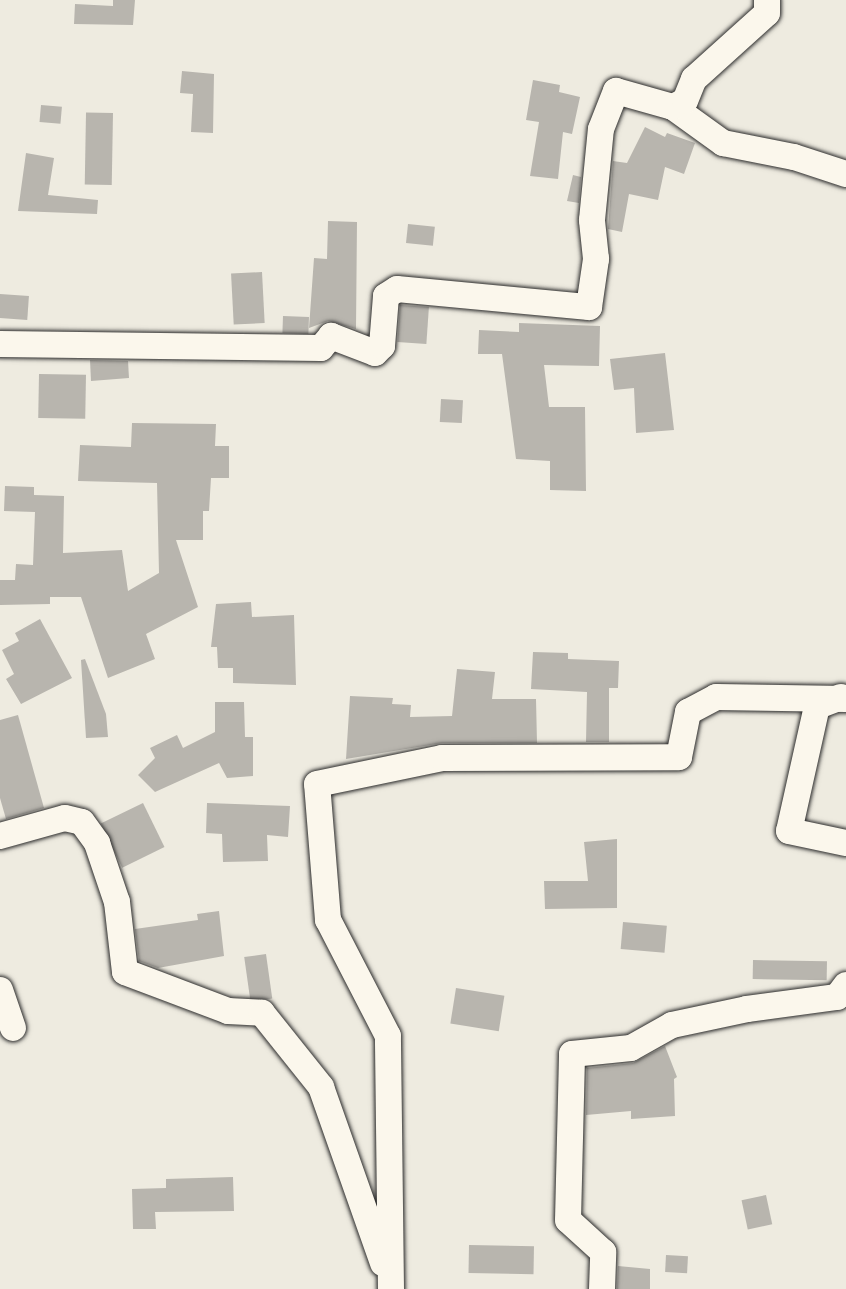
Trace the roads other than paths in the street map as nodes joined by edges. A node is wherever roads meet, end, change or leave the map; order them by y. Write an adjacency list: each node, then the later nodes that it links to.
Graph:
1 (767, 0): 2 (street)
2 (673, 107): 3 (street); 4 (street)
3 (846, 174)
4 (0, 344)
5 (845, 697): 7 (street); 11 (street)
6 (0, 836): 11 (street)
7 (846, 843)
8 (846, 985): 12 (street)
9 (0, 990): 10 (street)
10 (14, 1028)
11 (391, 1286)
12 (602, 1289)

